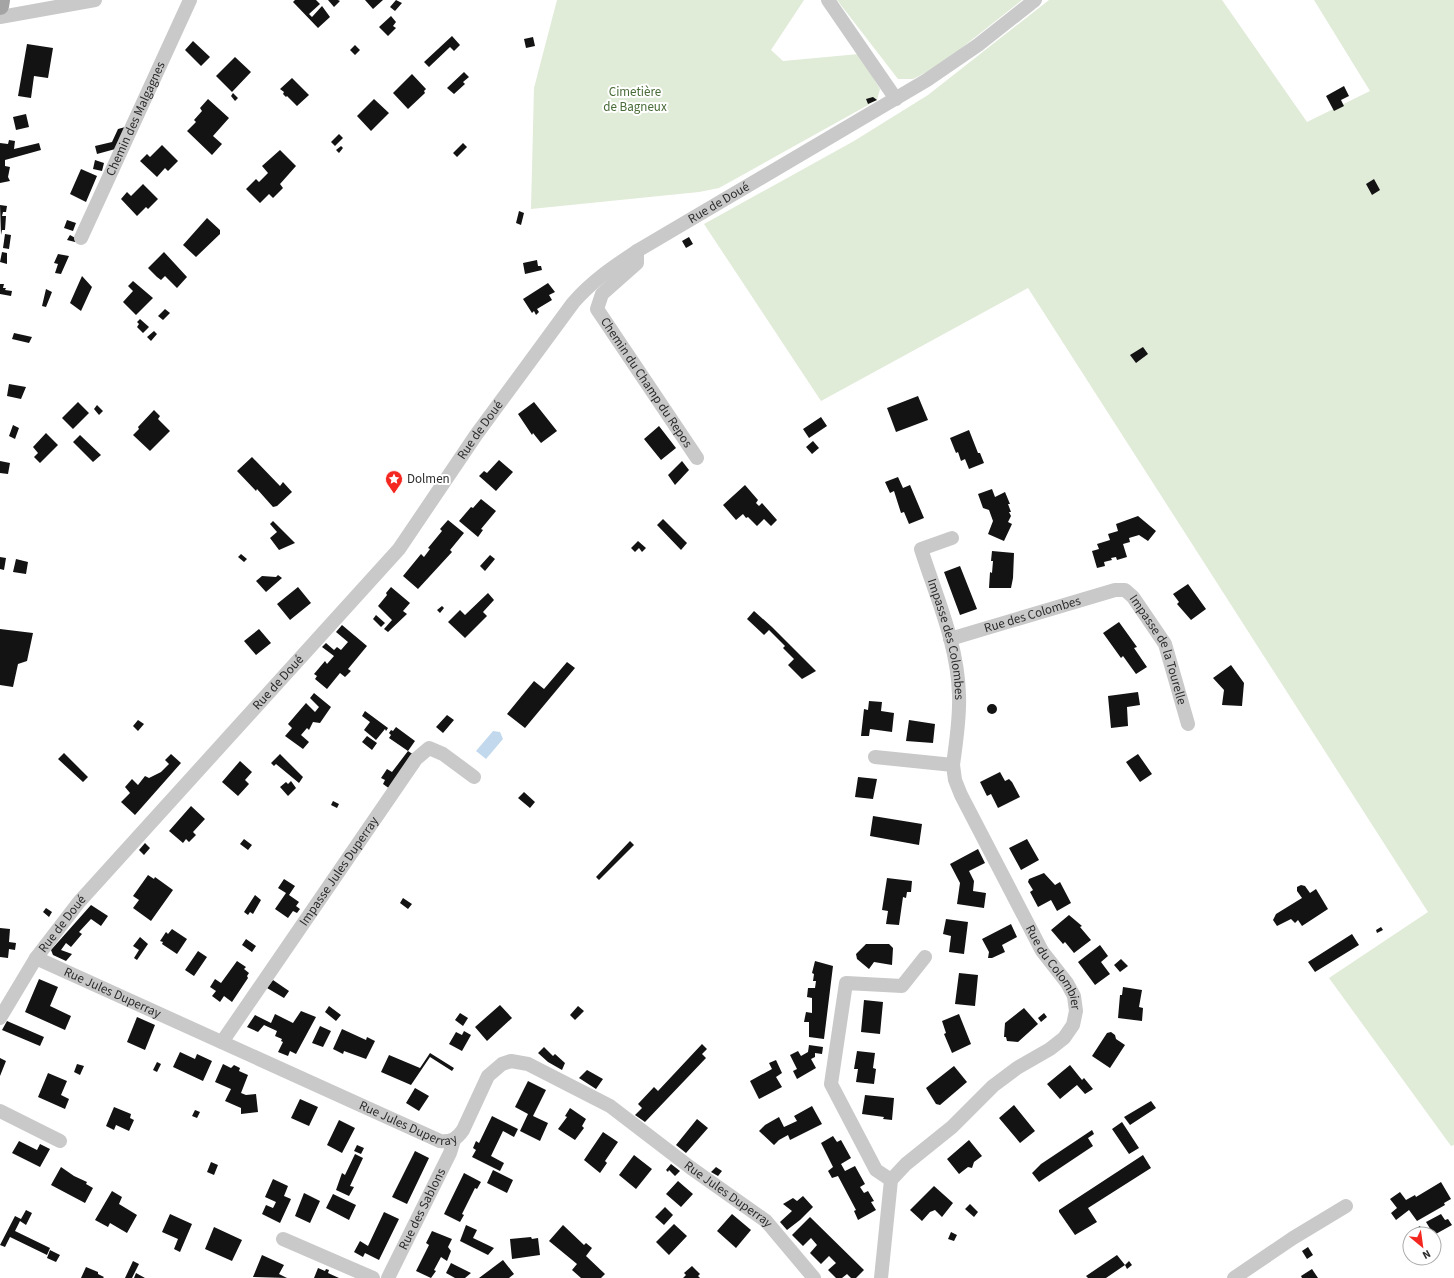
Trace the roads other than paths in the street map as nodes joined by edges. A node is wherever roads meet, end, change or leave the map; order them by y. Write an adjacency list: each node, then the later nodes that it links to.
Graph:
1 (1, 0): 6 (main road)
2 (95, 0): 7 (street)
3 (190, 0): 9 (street, Chemin des Malgagnes)
4 (828, 0): 8 (street)
5 (1035, 0): 8 (street, Rue de Doué)
6 (0, 6)
7 (0, 18)
8 (896, 99): 10 (street, Rue de Doué)
9 (80, 238)
10 (637, 251): 11 (street, Chemin du Champ du Repos); 20 (street, Rue de Doué)
11 (697, 458)
12 (952, 538): 14 (street, Impasse des Colombes)
13 (1115, 590): 14 (street, Rue des Colombes); 15 (street, Impasse de la Tourelle)
14 (950, 639): 17 (street, Impasse des Colombes)
15 (1188, 724)
16 (875, 757): 17 (street)
17 (953, 765): 26 (street, Rue du Colombier)
18 (474, 777): 22 (street, Impasse Jules Duperray)
19 (925, 957): 26 (street)
20 (36, 958): 21 (street, Rue de Doué); 22 (street, Rue Jules Duperray)
21 (0, 1018)
22 (222, 1042): 24 (street, Rue Jules Duperray)
23 (0, 1111): 25 (street)
24 (454, 1140): 30 (street, Rue des Sablons); 31 (street, Rue Jules Duperray)
25 (60, 1141)
26 (891, 1180): 32 (street)
27 (1346, 1206): 33 (street)
28 (283, 1239): 29 (street)
29 (373, 1278)
30 (388, 1278)
31 (814, 1278)
32 (881, 1278)
33 (1234, 1278)

